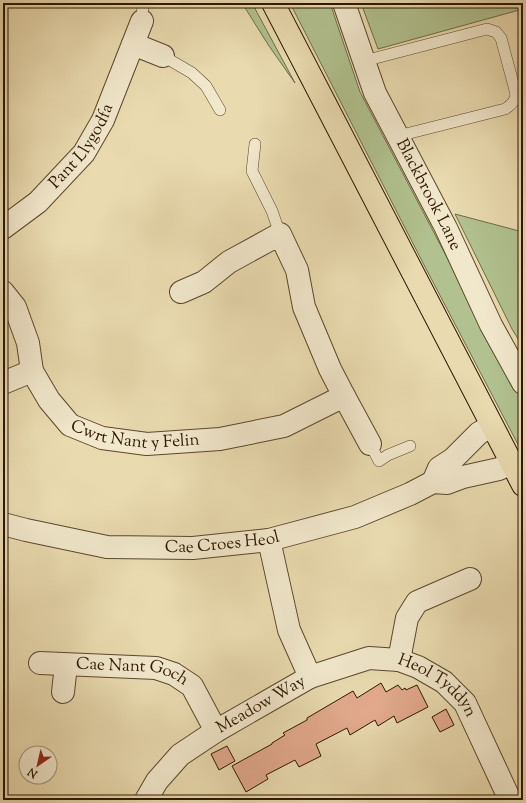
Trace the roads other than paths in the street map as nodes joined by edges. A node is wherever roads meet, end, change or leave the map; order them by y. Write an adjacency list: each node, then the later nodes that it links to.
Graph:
1 (272, 3): 18 (main road)
2 (344, 3): 6 (street, Blackbrook Lane)
3 (142, 12): 4 (street, Pant Llygodfa)
4 (133, 44): 5 (street); 10 (street, Pant Llygodfa)
5 (163, 56): 7 (lane)
6 (364, 62): 8 (street, Blackbrook Lane); 8 (lane)
7 (220, 110)
8 (398, 136): 16 (street, Blackbrook Lane)
9 (255, 144): 11 (lane)
10 (3, 228)
11 (280, 234): 13 (street); 17 (street)
12 (3, 292): 14 (street, Cwrt Nant y Felin)
13 (181, 292)
14 (32, 372): 15 (street); 17 (street, Cwrt Nant y Felin)
15 (3, 382)
16 (523, 383)
17 (344, 396): 19 (street)
18 (492, 426): 21 (main road); 22 (street)
19 (370, 444): 20 (lane)
20 (410, 446)
21 (511, 463): 22 (street, Cae Croes Heol); 23 (main road)
22 (433, 482): 25 (street, Cae Croes Heol)
23 (523, 485)
24 (3, 524): 25 (street, Cae Croes Heol)
25 (269, 540): 30 (street, Meadow Way)
26 (470, 579): 27 (street)
27 (399, 660): 30 (street, Heol Tyddyn); 33 (street, Heol Tyddyn)
28 (40, 663): 29 (street, Cae Nant Goch)
29 (66, 665): 31 (street, Cae Nant Goch); 32 (street, Cae Nant Goch)
30 (310, 677): 32 (street, Meadow Way)
31 (63, 692)
32 (216, 731): 34 (street, Meadow Way)
33 (503, 798)
34 (146, 800)

